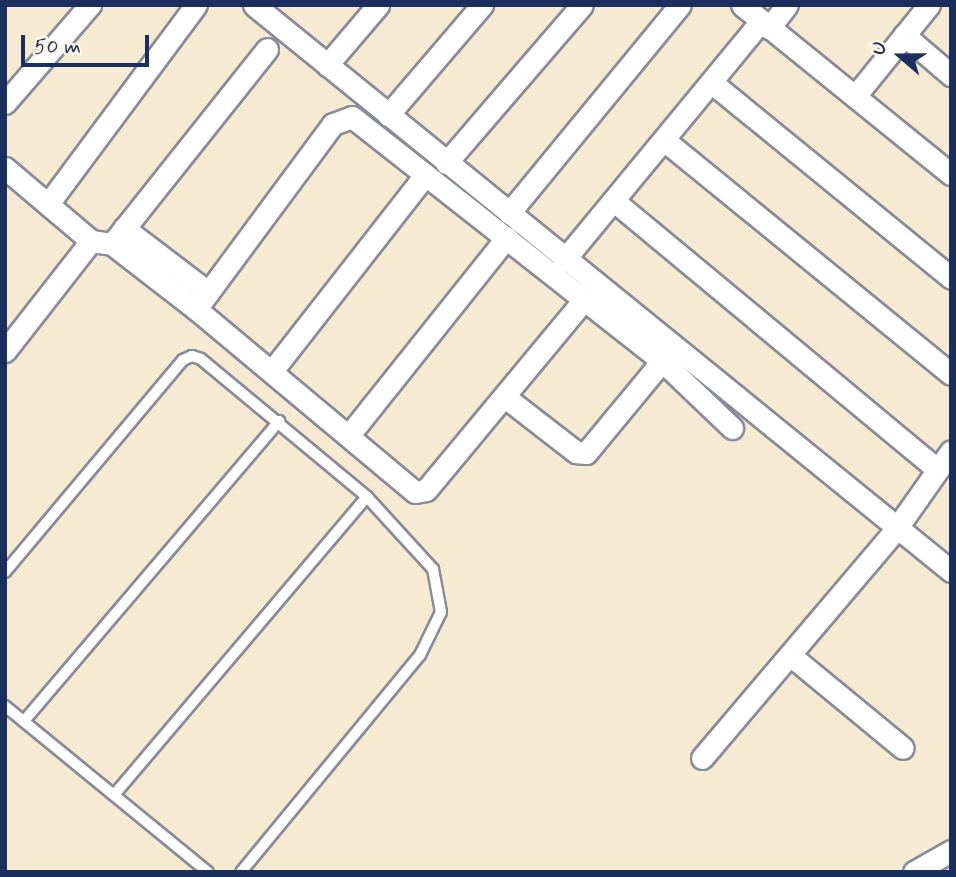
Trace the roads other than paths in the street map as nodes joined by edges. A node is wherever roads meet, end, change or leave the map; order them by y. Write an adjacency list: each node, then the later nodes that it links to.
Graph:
1 (90, 5): 18 (street)
2 (196, 5): 26 (street)
3 (254, 5): 14 (street)
4 (378, 5): 14 (street)
5 (482, 5): 19 (street)
6 (582, 5): 21 (street)
7 (680, 5): 27 (street)
8 (742, 5): 11 (street)
9 (787, 5): 11 (street)
10 (929, 5): 12 (street)
11 (765, 24): 16 (street); 17 (street)
12 (904, 35): 15 (street); 17 (street)
13 (267, 49): 29 (street)
14 (327, 65): 19 (street)
15 (951, 75)
16 (712, 82): 20 (street); 31 (street)
17 (856, 95): 23 (street)
18 (5, 103)
19 (388, 115): 21 (street)
20 (664, 140): 25 (street); 37 (street)
21 (446, 163): 27 (street)
22 (5, 168): 26 (street)
23 (951, 174)
24 (425, 175): 28 (street); 32 (street); 36 (street)
25 (614, 201): 30 (street); 42 (street)
26 (48, 204): 29 (street)
27 (509, 213): 30 (street)
28 (507, 237): 33 (street); 41 (street)
29 (109, 238): 32 (street); 34 (street)
30 (564, 260): 44 (street)
31 (951, 278)
32 (202, 300): 36 (street)
33 (583, 301): 35 (street); 38 (street)
34 (5, 351)
35 (662, 361): 38 (street); 40 (street)
36 (272, 371): 41 (street)
37 (951, 374)
38 (505, 397): 41 (street)
39 (279, 421): 43 (lane); 46 (lane); 49 (lane)
40 (732, 428)
41 (349, 435)
42 (945, 462): 44 (street)
43 (367, 497): 52 (lane); 55 (lane)
44 (896, 529): 45 (street); 47 (street)
45 (951, 571)
46 (5, 572)
47 (790, 655): 50 (street); 51 (street)
48 (5, 706): 49 (lane)
49 (24, 721): 52 (lane)
50 (903, 748)
51 (702, 758)
52 (114, 795): 54 (lane)
53 (951, 851): 56 (street)
54 (208, 872)
55 (241, 872)
56 (914, 872)

